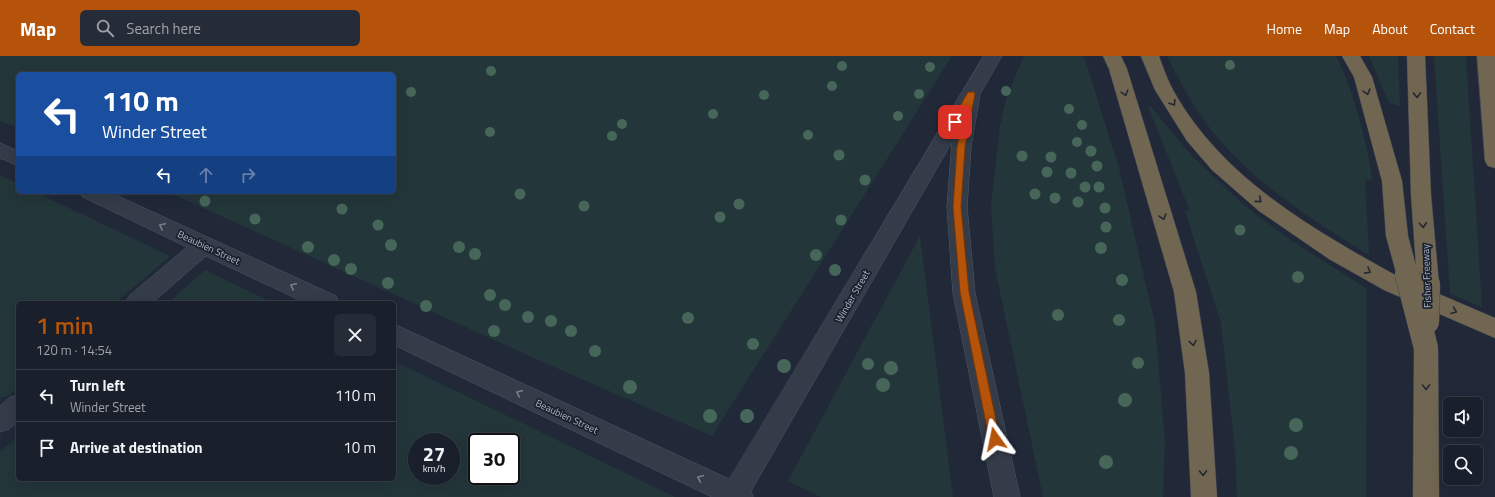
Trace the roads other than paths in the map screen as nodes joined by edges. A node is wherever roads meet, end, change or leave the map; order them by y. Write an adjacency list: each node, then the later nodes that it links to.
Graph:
1 (993, 56): 7 (street, Winder Street)
2 (1112, 56): 20 (highway, one-way to 20)
3 (1150, 56): 13 (highway, one-way to 13)
4 (1351, 56): 15 (highway, one-way to 15, bridge)
5 (1416, 56): 15 (highway, Fisher Freeway, one-way to 15, bridge)
6 (1486, 56): 8 (highway)
7 (971, 94): 18 (street, Winder Street); 19 (street)
8 (1495, 160)
9 (94, 194): 10 (street, Beaubien Street, one-way to 9)
10 (204, 245): 11 (street); 12 (street, Beaubien Street, one-way to 10)
11 (139, 301)
12 (324, 301)
13 (1495, 328)
14 (396, 335): 18 (street, Beaubien Street, one-way to 14)
15 (1426, 348): 21 (highway, Fisher Freeway, one-way to 21)
16 (16, 408): 17 (street)
17 (0, 422)
18 (736, 496)
19 (1007, 497)
20 (1204, 497)
21 (1426, 497)

